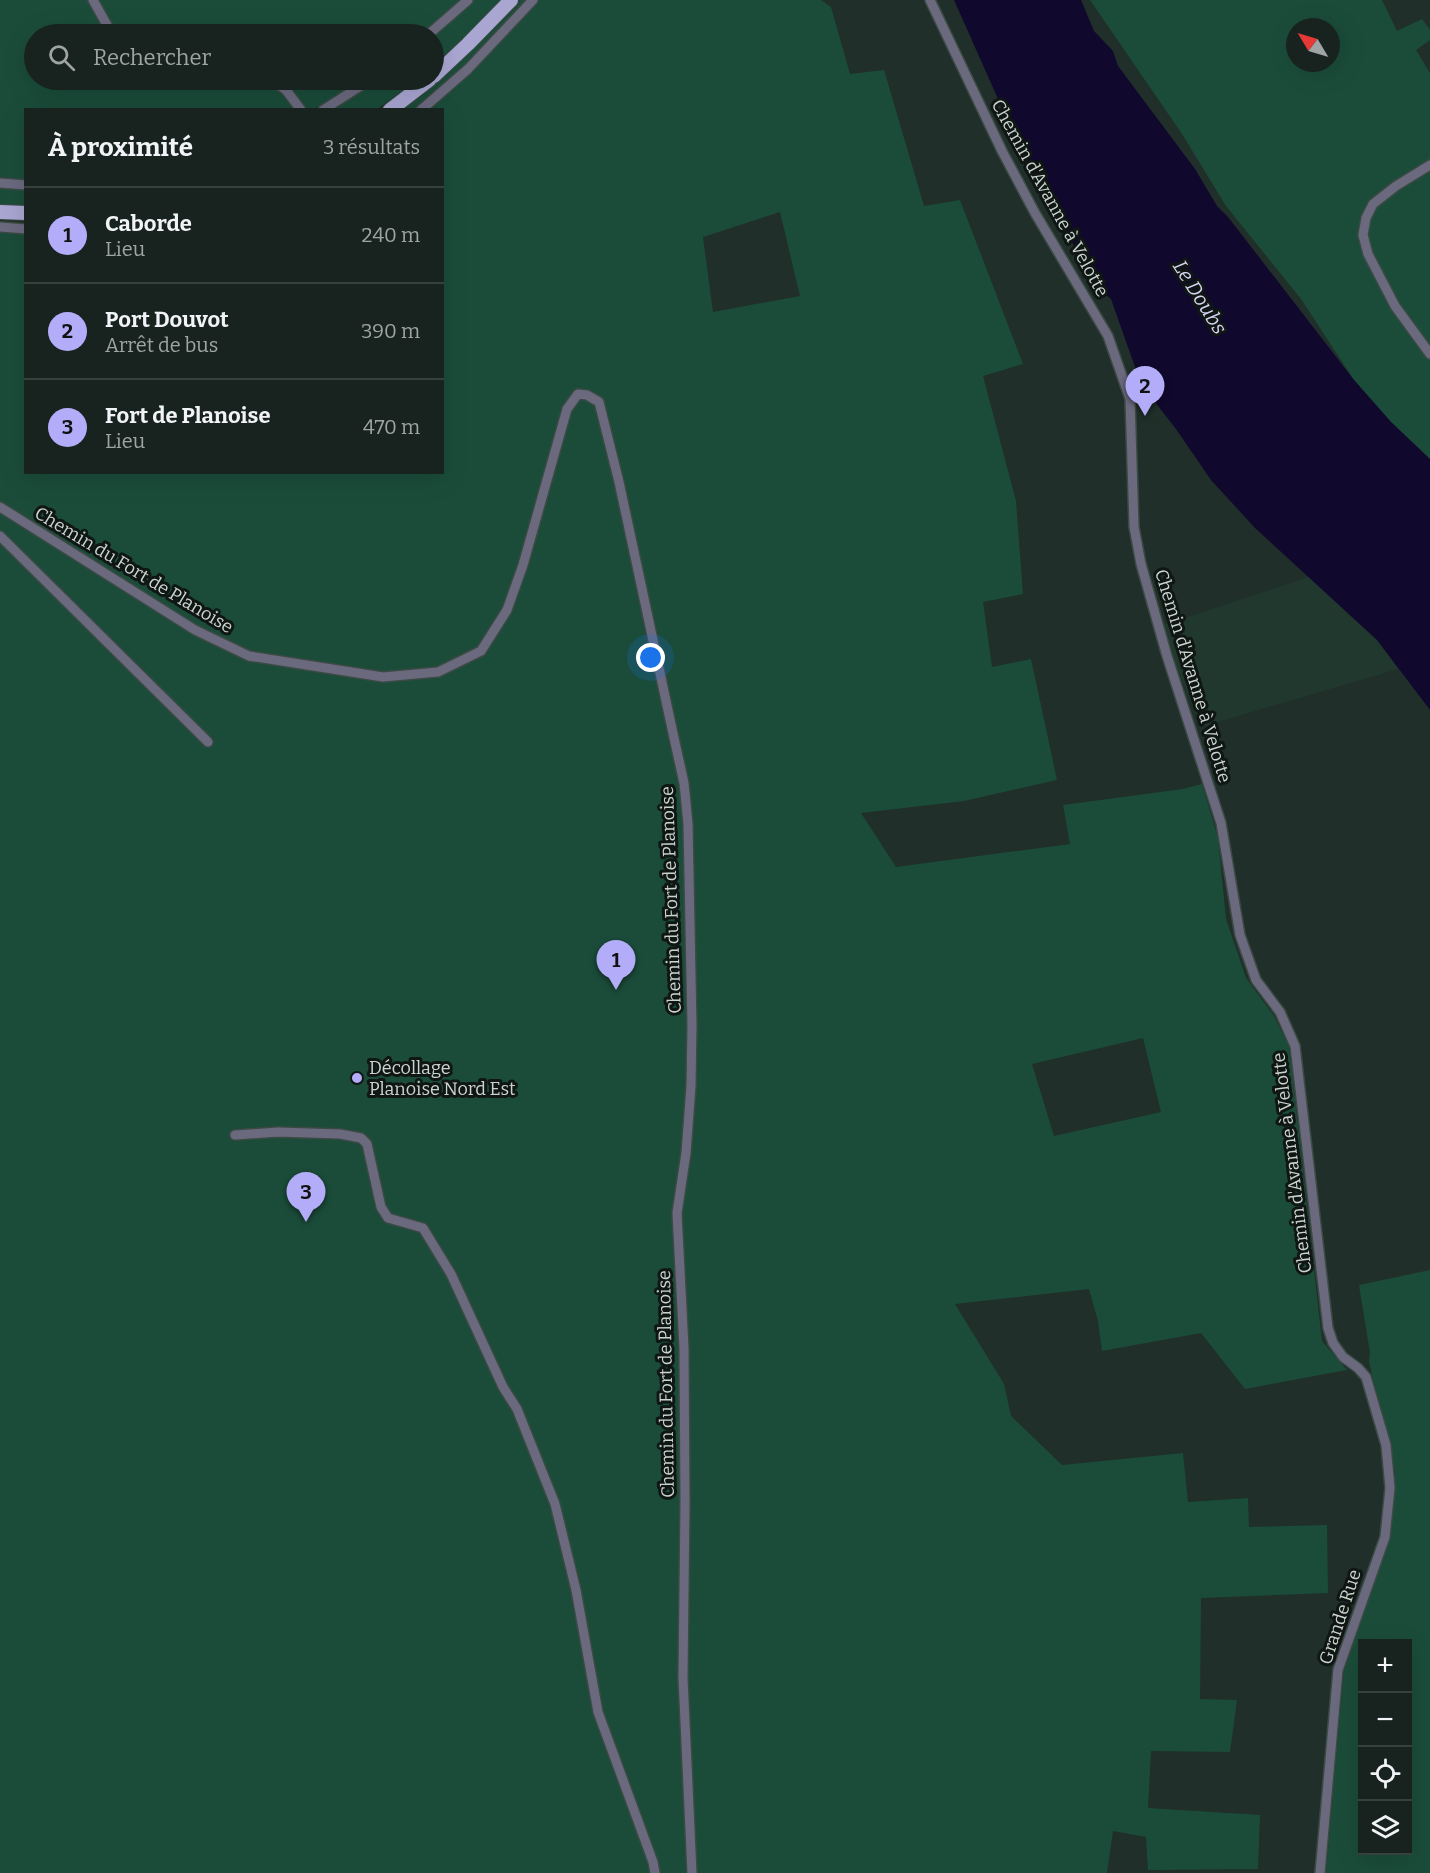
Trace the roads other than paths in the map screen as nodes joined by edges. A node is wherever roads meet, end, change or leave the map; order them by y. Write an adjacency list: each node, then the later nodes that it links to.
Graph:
1 (93, 0): 6 (street)
2 (468, 0): 7 (street)
3 (511, 0): 8 (main road)
4 (533, 0): 13 (street)
5 (930, 0): 30 (street, Chemin d'Avanne à Velotte)
6 (106, 24)
7 (440, 24)
8 (444, 66)
9 (286, 90): 14 (street)
10 (354, 90): 15 (street)
11 (416, 90): 16 (main road)
12 (444, 90): 17 (street)
13 (444, 90)
14 (300, 108)
15 (326, 108)
16 (393, 108)
17 (423, 108)
18 (1430, 165): 25 (street)
19 (0, 183): 20 (street)
20 (24, 185)
21 (0, 212): 22 (main road)
22 (24, 213)
23 (0, 227): 24 (street)
24 (24, 229)
25 (1430, 354)
26 (0, 507): 32 (street, Chemin du Fort de Planoise)
27 (0, 536): 28 (street)
28 (208, 742)
29 (235, 1135): 31 (street)
30 (1366, 1377): 33 (street, Grande Rue)
31 (655, 1873)
32 (692, 1873)
33 (1320, 1873)

